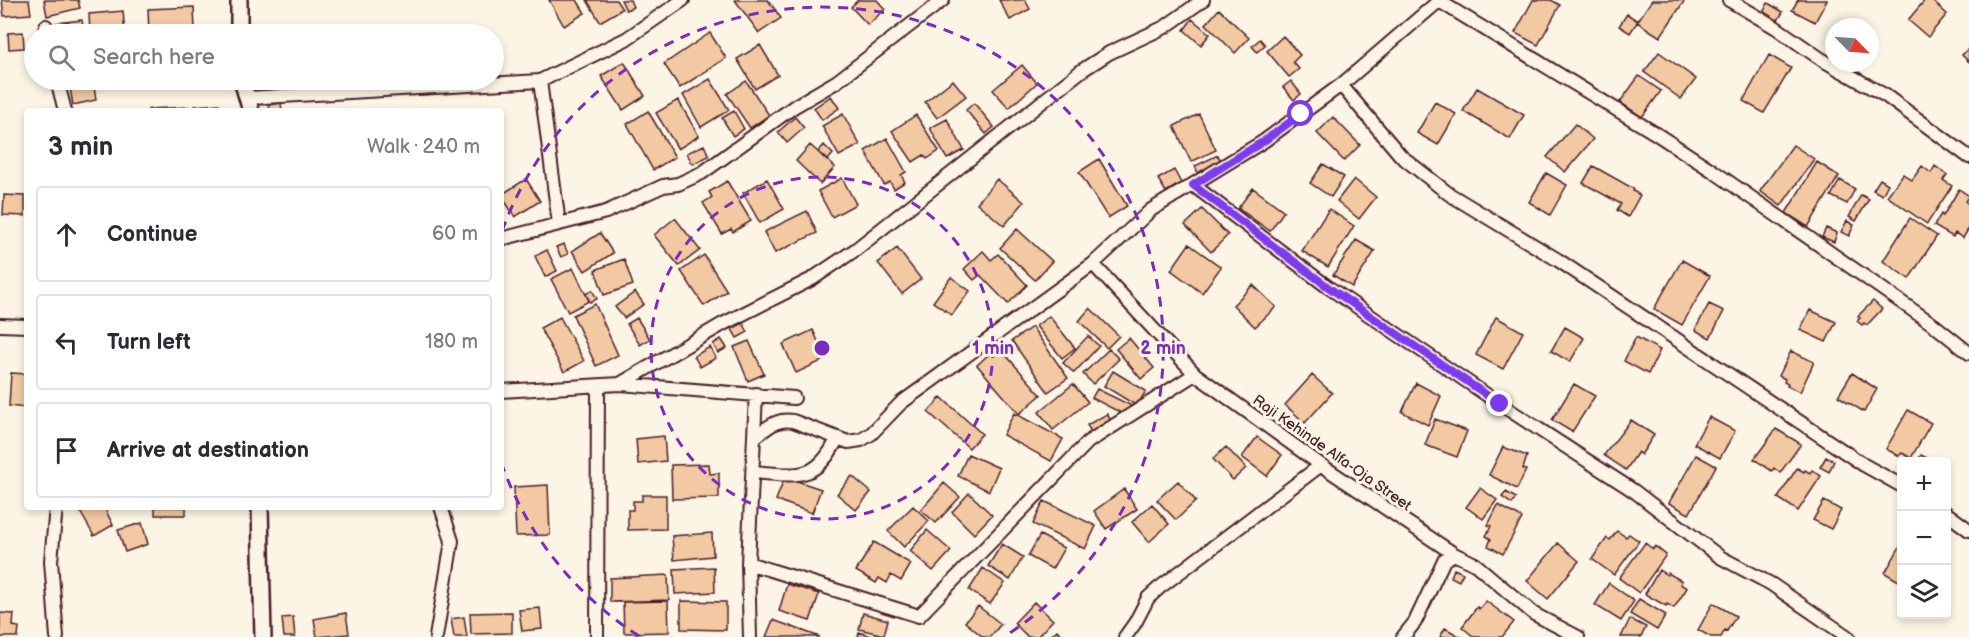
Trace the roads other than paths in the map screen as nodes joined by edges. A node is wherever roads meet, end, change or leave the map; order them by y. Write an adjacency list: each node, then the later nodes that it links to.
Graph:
1 (239, 0): 7 (street)
2 (683, 0): 8 (street)
3 (943, 0): 17 (street)
4 (1203, 0): 24 (street)
5 (1729, 0): 15 (street)
6 (1440, 1): 10 (street); 22 (street)
7 (239, 24)
8 (540, 81): 9 (street); 17 (street)
9 (504, 84)
10 (1341, 85): 16 (street); 33 (street)
11 (60, 90): 14 (street)
12 (426, 90): 13 (street)
13 (249, 104)
14 (64, 108)
15 (1969, 157)
16 (1193, 185): 19 (street); 49 (street)
17 (559, 224): 18 (street)
18 (504, 238)
19 (1093, 264): 23 (street, Raji Kehinde Alfa-Oja Street); 30 (street)
20 (0, 325): 21 (street)
21 (24, 326)
22 (1969, 354)
23 (1195, 374): 31 (street, Raji Kehinde Alfa-Oja Street); 40 (street)
24 (620, 384): 25 (street); 27 (street)
25 (598, 386): 26 (street); 44 (street)
26 (504, 391)
27 (756, 394): 28 (street); 29 (street)
28 (794, 398)
29 (755, 437): 30 (street); 32 (street)
30 (837, 439): 32 (street)
31 (1320, 465): 39 (street, Raji Kehinde Alfa-Oja Street); 46 (street)
32 (753, 472): 40 (street)
33 (1897, 483)
34 (56, 510): 41 (street)
35 (260, 510): 42 (street)
36 (442, 510): 43 (street)
37 (1951, 516): 38 (street)
38 (1969, 530)
39 (1454, 554): 47 (street); 48 (street, Raji Kehinde Alfa-Oja Street)
40 (748, 563): 45 (street)
41 (57, 637)
42 (263, 637)
43 (436, 637)
44 (597, 637)
45 (750, 637)
46 (1125, 637)
47 (1403, 637)
48 (1578, 637)
49 (1848, 637)

